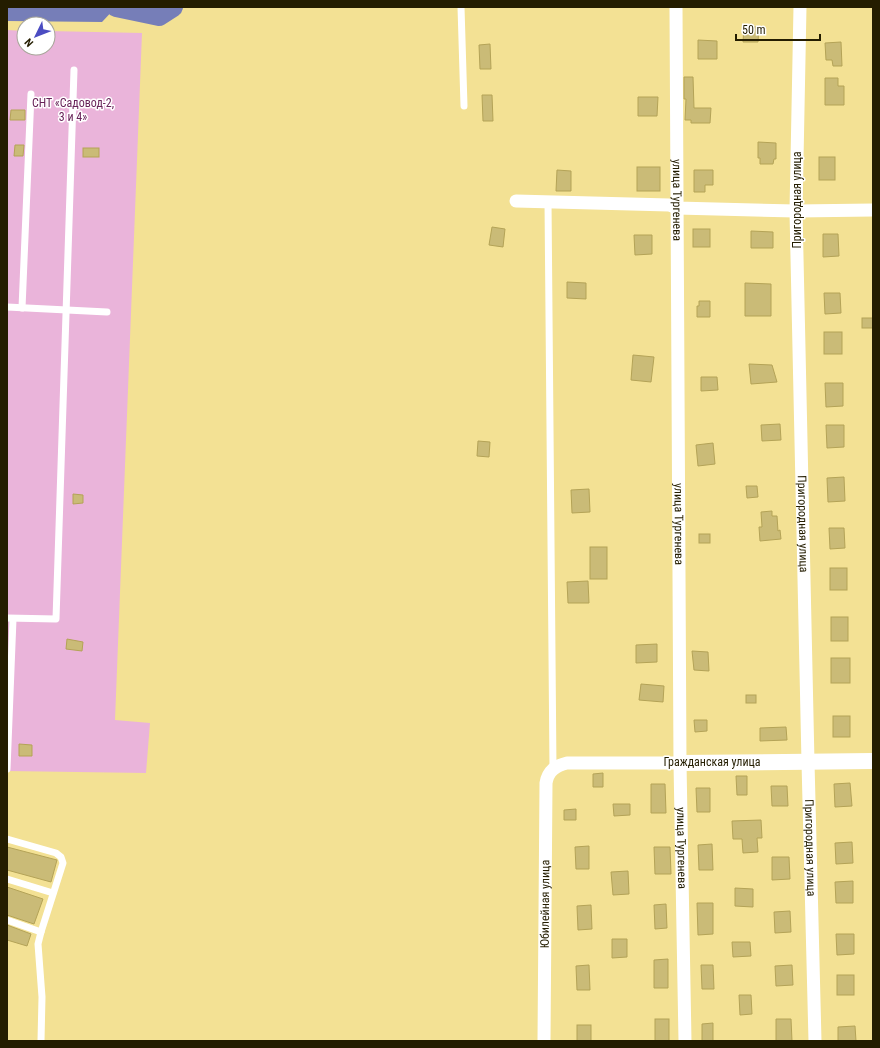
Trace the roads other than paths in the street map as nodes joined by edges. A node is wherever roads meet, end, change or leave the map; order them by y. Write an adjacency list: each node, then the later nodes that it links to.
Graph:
1 (461, 7): 6 (lane)
2 (676, 7): 9 (street, улица Тургенева)
3 (800, 7): 11 (street, Пригородная улица)
4 (74, 70): 14 (lane)
5 (31, 94): 13 (lane)
6 (464, 106)
7 (516, 200): 8 (street)
8 (548, 201): 9 (street); 21 (lane)
9 (677, 208): 11 (street); 18 (street, улица Тургенева)
10 (873, 210): 11 (street)
11 (796, 211): 19 (street, Пригородная улица)
12 (7, 307): 13 (lane)
13 (22, 308): 14 (lane)
14 (66, 310): 15 (lane); 16 (lane)
15 (107, 312)
16 (10, 618): 20 (lane)
17 (873, 761): 19 (street, Гражданская улица)
18 (680, 762): 19 (street, Гражданская улица); 21 (street, Гражданская улица); 29 (street, улица Тургенева)
19 (808, 762): 30 (street, Пригородная улица)
20 (7, 769)
21 (552, 769): 28 (street, Юбилейная улица)
22 (7, 839): 24 (lane)
23 (7, 880): 24 (lane)
24 (53, 893): 26 (lane)
25 (7, 920): 26 (lane)
26 (41, 932): 27 (lane)
27 (41, 1041)
28 (544, 1041)
29 (685, 1041)
30 (815, 1041)

